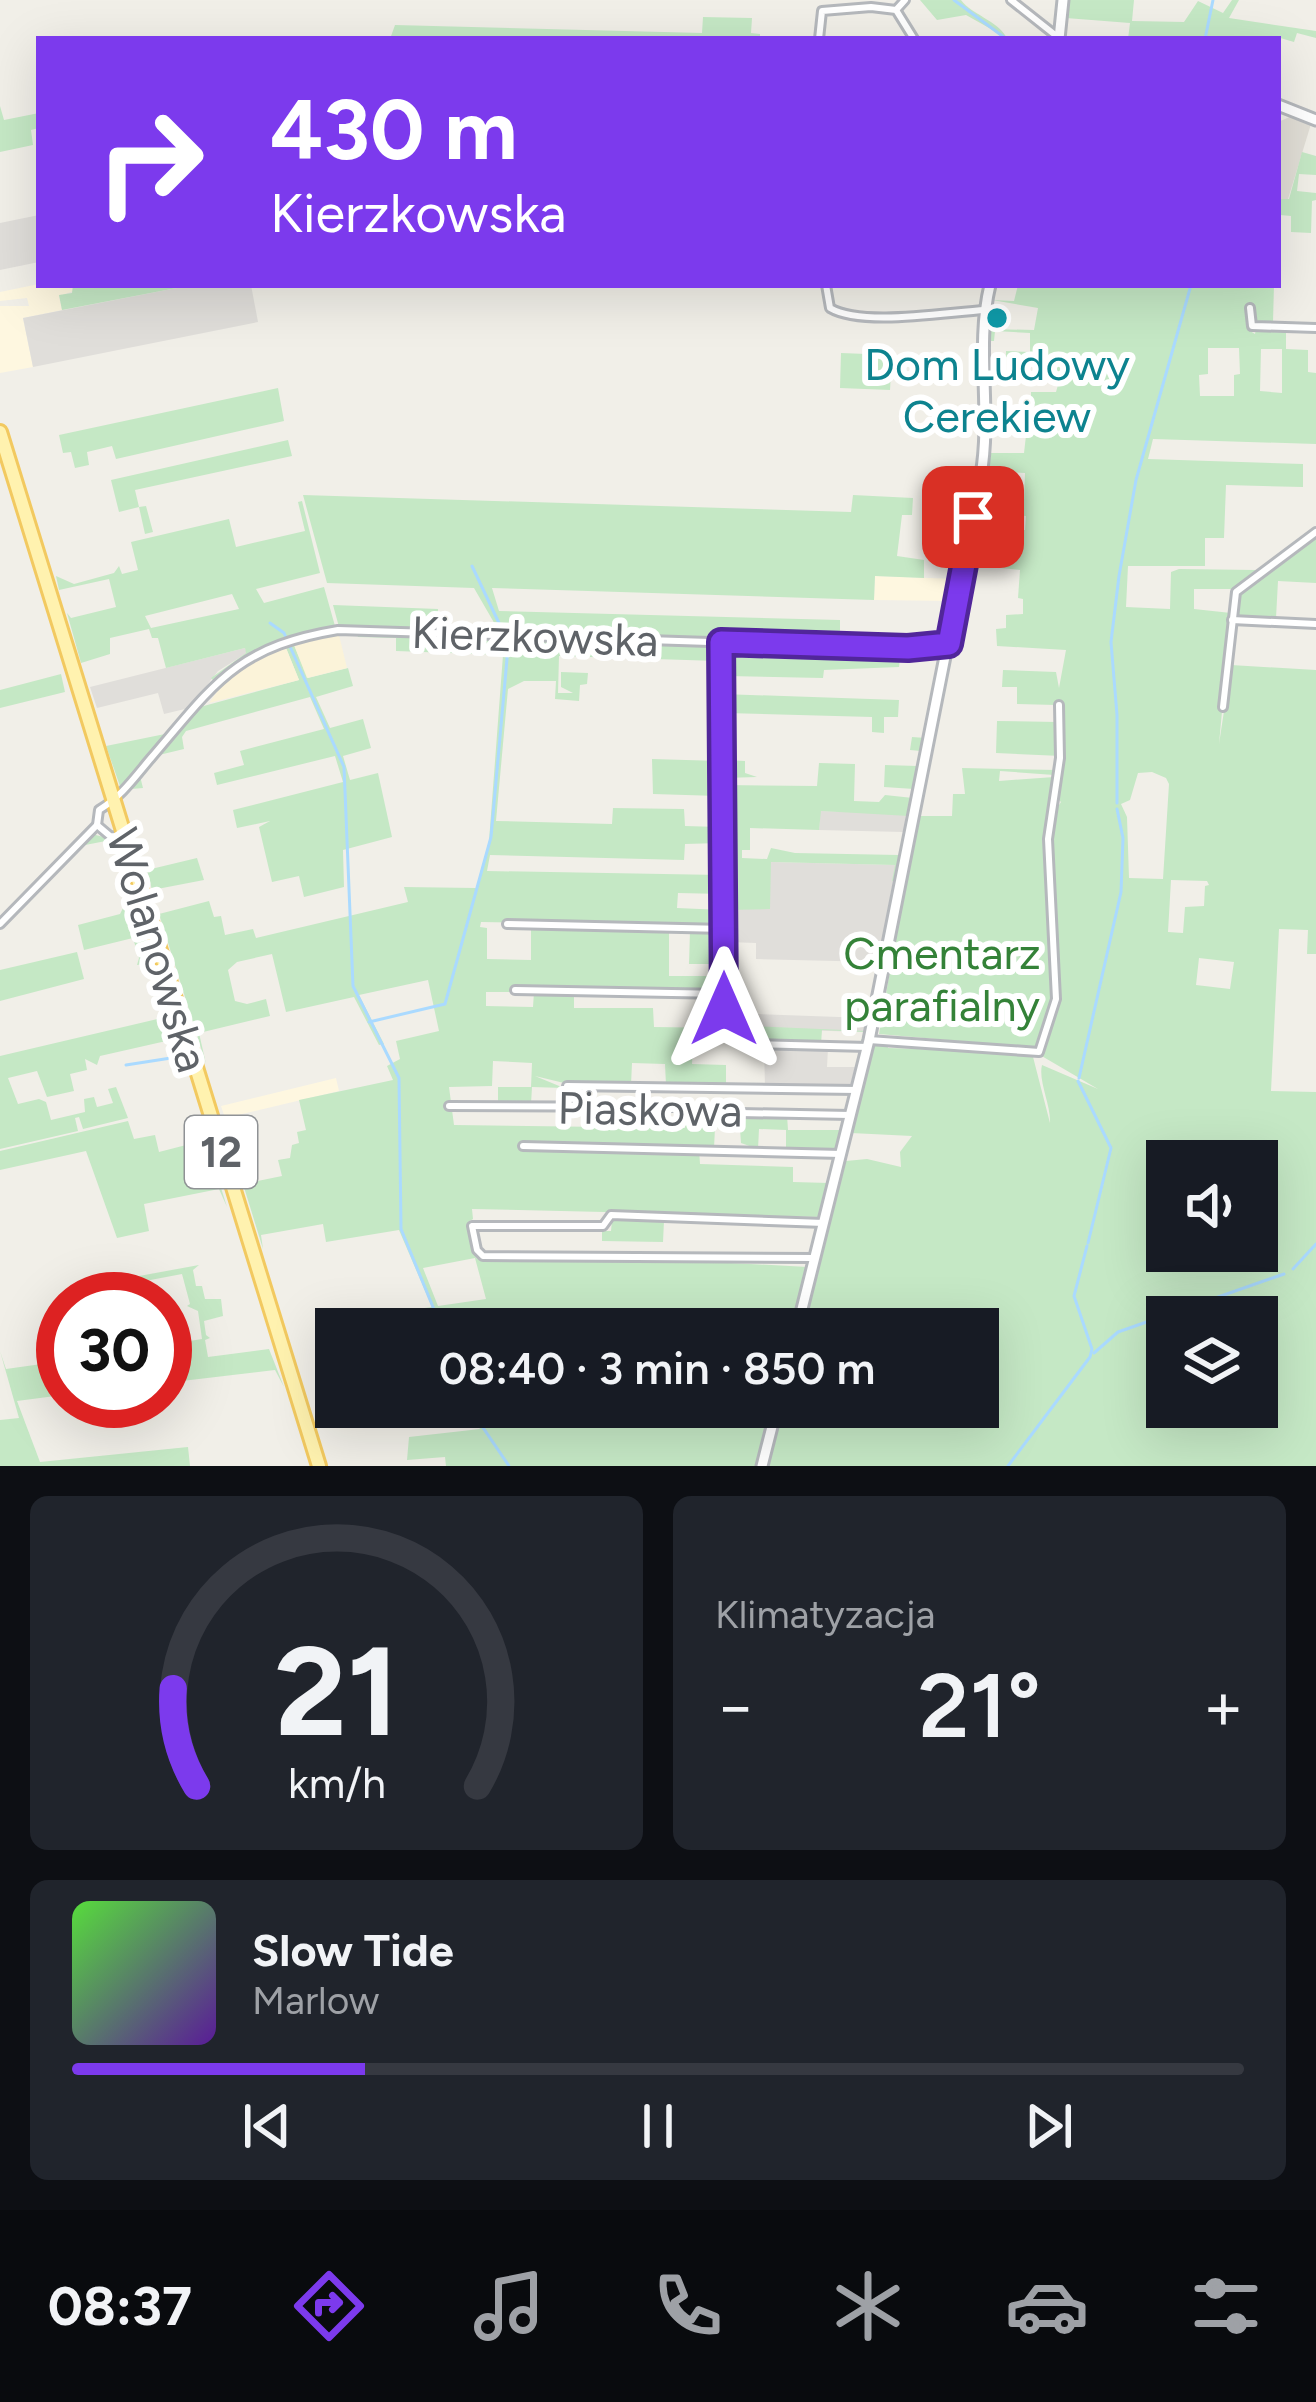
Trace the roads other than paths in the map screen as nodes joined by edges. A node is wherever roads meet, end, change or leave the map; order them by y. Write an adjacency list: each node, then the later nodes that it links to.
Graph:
1 (905, 0): 4 (street)
2 (1011, 0): 7 (street)
3 (1063, 0): 8 (street)
4 (896, 10): 5 (street); 6 (street)
5 (819, 36)
6 (912, 36)
7 (1056, 36)
8 (1059, 36)
9 (1281, 105): 10 (street)
10 (1316, 120)
11 (827, 288): 14 (street)
12 (989, 288): 14 (street)
13 (1250, 308): 15 (street)
14 (985, 310): 21 (street)
15 (1316, 328)
16 (0, 432): 24 (main road, Wolanowska / 12)
17 (1316, 532): 18 (street)
18 (1232, 620): 19 (street); 23 (street)
19 (1316, 624)
20 (721, 642): 21 (street, Kierzkowska); 24 (street, Kierzkowska); 29 (street)
21 (949, 644): 33 (street)
22 (1059, 705): 33 (street)
23 (1223, 706)
24 (112, 802): 25 (street, Kierzkowska); 26 (main road, Wolanowska / 12)
25 (97, 825): 26 (street); 27 (street, Kierzkowska)
26 (123, 837): 45 (main road, Wolanowska / 12)
27 (0, 924)
28 (507, 924): 29 (street)
29 (724, 929): 31 (street)
30 (515, 990): 31 (street)
31 (724, 994): 32 (street)
32 (724, 1023)
33 (868, 1043): 34 (street); 36 (street)
34 (748, 1044)
35 (567, 1085): 36 (street)
36 (856, 1090): 38 (street)
37 (449, 1106): 38 (street, Piaskowa)
38 (850, 1115): 40 (street)
39 (523, 1146): 40 (street)
40 (841, 1154): 41 (street)
41 (824, 1223): 42 (street); 42 (street)
42 (815, 1258): 43 (street)
43 (802, 1308)
44 (772, 1428): 46 (street)
45 (319, 1466)
46 (762, 1466)

